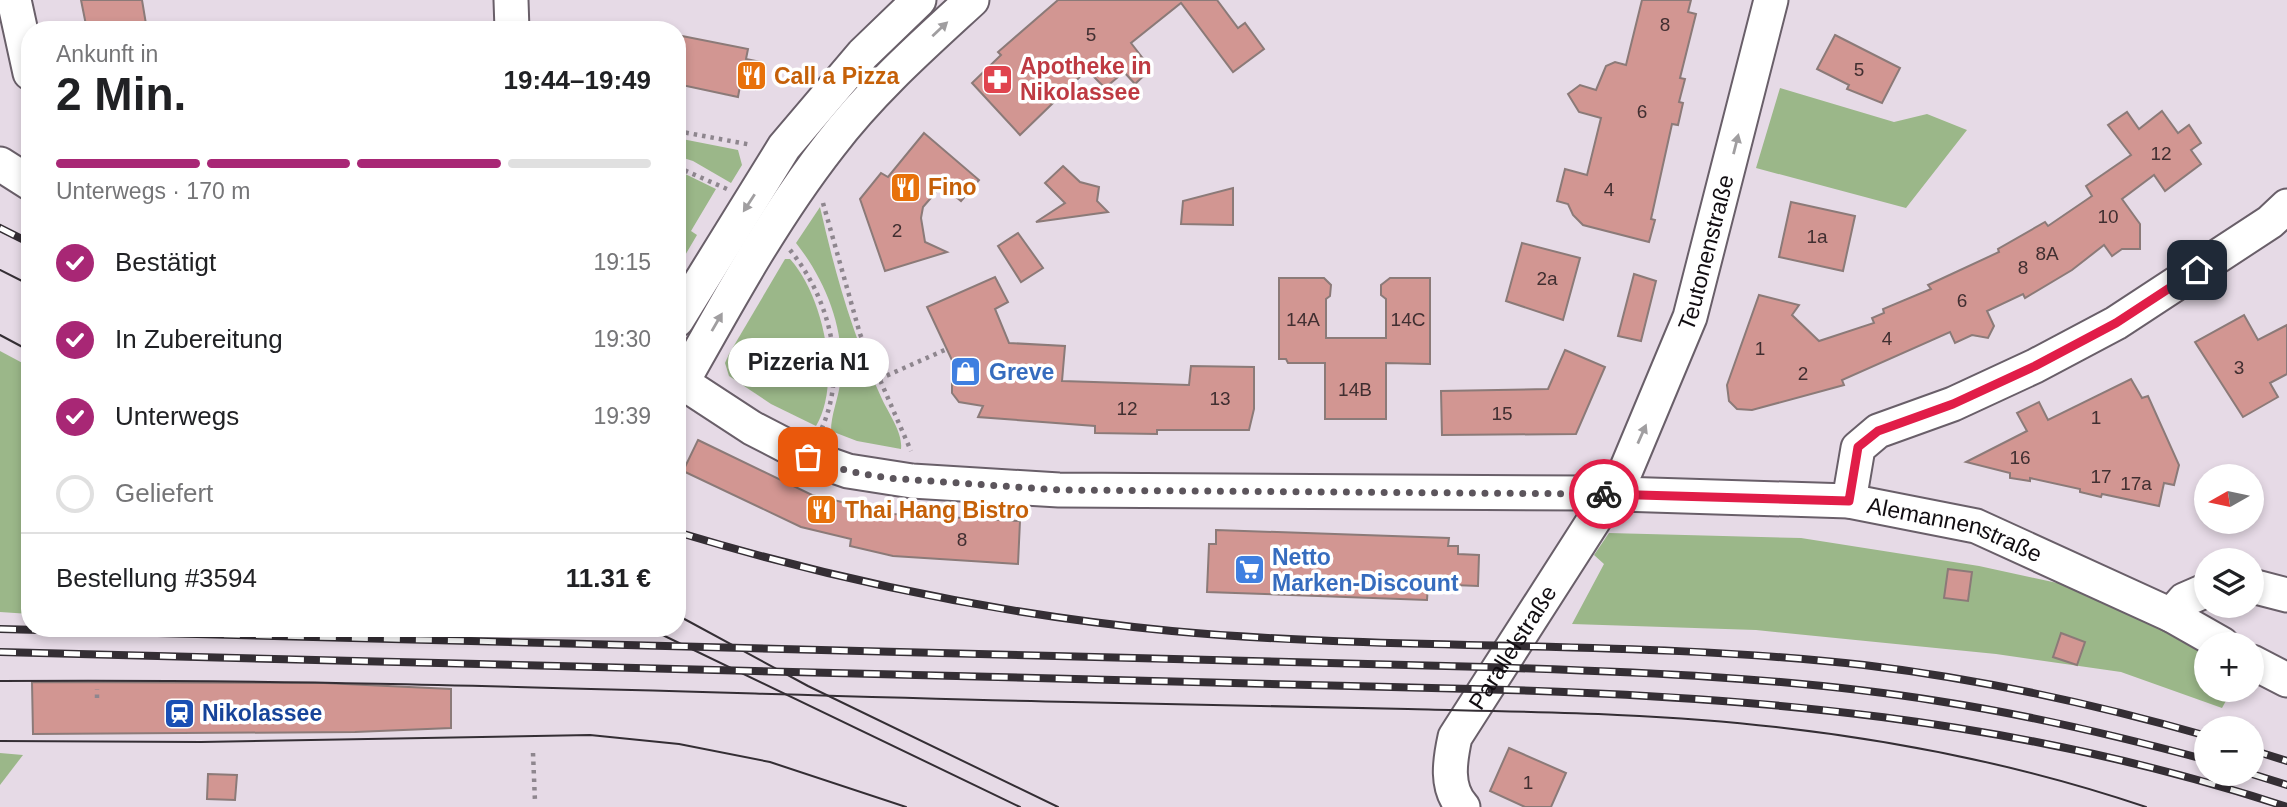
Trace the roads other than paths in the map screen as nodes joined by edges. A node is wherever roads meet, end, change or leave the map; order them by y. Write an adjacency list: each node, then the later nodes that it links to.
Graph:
1 (14, 0): 7 (street)
2 (511, 0): 6 (street)
3 (919, 0): 8 (street)
4 (972, 0): 9 (street, one-way to 4)
5 (1771, 0): 16 (street, Teutonenstraße, one-way to 5)
6 (512, 21)
7 (21, 32)
8 (803, 124): 9 (street); 13 (street, one-way to 13)
9 (829, 145): 14 (street, one-way to 9)
10 (0, 164): 11 (street)
11 (21, 177)
12 (2285, 212): 17 (street)
13 (686, 305)
14 (686, 370)
15 (686, 384): 16 (street, Alemannenstraße)
16 (1610, 495): 17 (street, Alemannenstraße); 25 (street, Parallelstraße)
17 (1849, 501): 21 (street, Alemannenstraße)
18 (2264, 589): 19 (street)
19 (2287, 595)
20 (2194, 596): 21 (street)
21 (2171, 615): 22 (street, Alemannenstraße)
22 (2200, 632)
23 (2264, 668): 24 (street)
24 (2287, 680)
25 (1463, 807)

